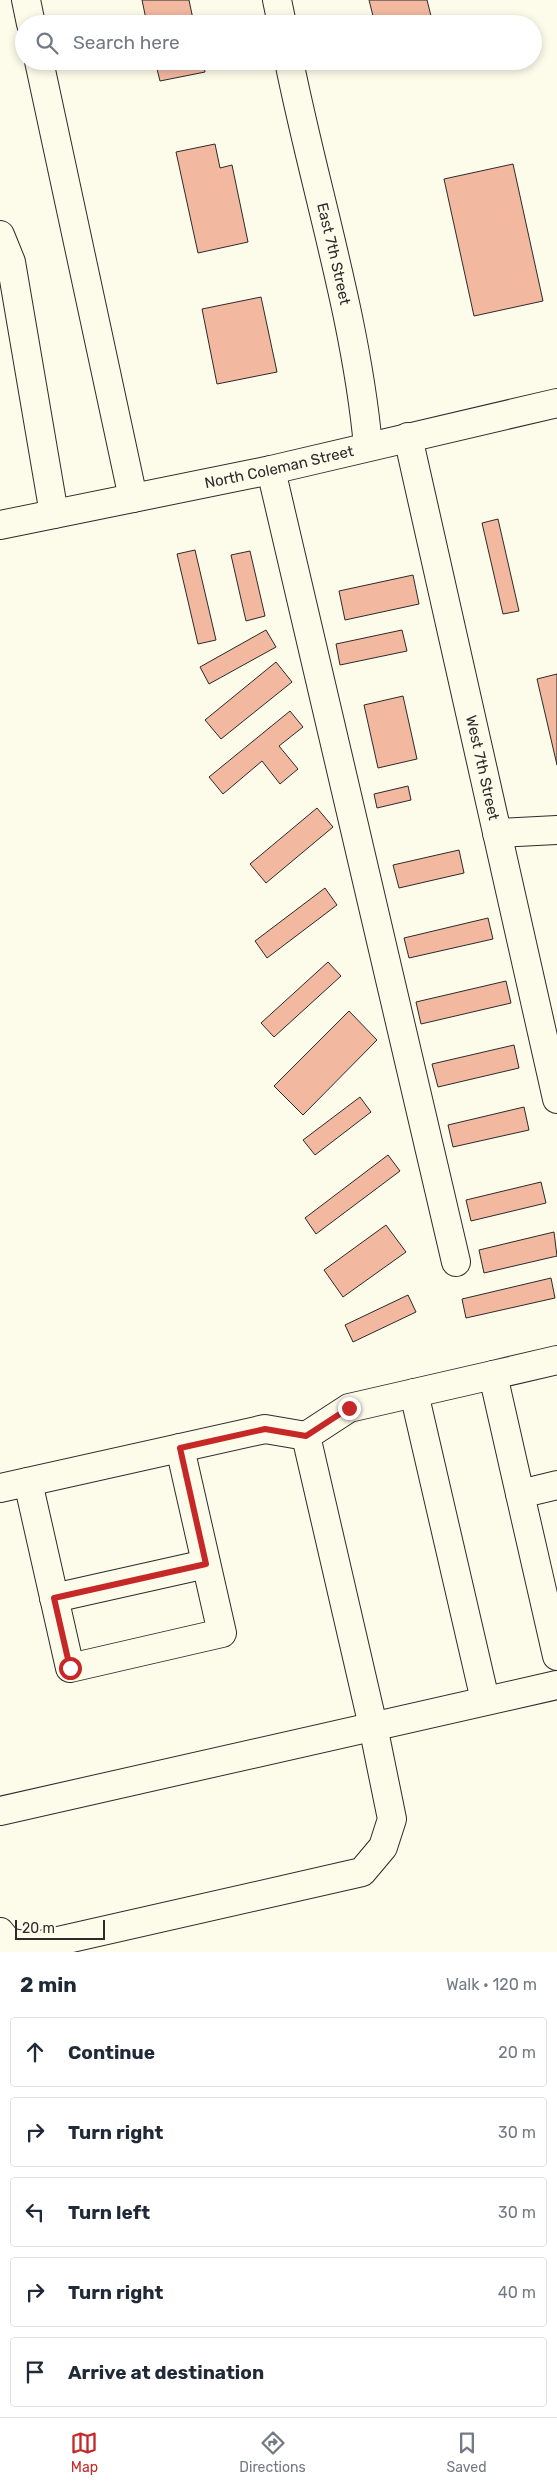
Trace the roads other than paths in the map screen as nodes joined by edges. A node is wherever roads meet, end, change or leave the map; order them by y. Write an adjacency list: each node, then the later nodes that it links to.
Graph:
1 (26, 0): 3 (street)
2 (277, 0): 4 (street)
3 (29, 15)
4 (280, 15)
5 (42, 70): 12 (street)
6 (291, 70): 10 (street, East 7th Street)
7 (0, 236): 13 (street)
8 (557, 403): 9 (street, North Coleman Street)
9 (408, 437): 10 (street, North Coleman Street); 16 (street, West 7th Street)
10 (368, 446): 11 (street, North Coleman Street)
11 (271, 470): 12 (street, North Coleman Street); 18 (street)
12 (133, 498): 13 (street, North Coleman Street)
13 (54, 514): 14 (street, North Coleman Street)
14 (0, 525)
15 (557, 830): 16 (street)
16 (497, 833): 17 (street, West 7th Street)
17 (557, 1099)
18 (456, 1262)
19 (557, 1360): 20 (street)
20 (493, 1375): 21 (street); 27 (street)
21 (414, 1393): 22 (street); 32 (street)
22 (306, 1436): 23 (street); 33 (street)
23 (180, 1448): 24 (street); 28 (street)
24 (28, 1482): 26 (street); 29 (street)
25 (557, 1485): 27 (street)
26 (0, 1488)
27 (520, 1494): 30 (street)
28 (206, 1564): 29 (street); 29 (street)
29 (54, 1598)
30 (557, 1656)
31 (557, 1685): 32 (street)
32 (486, 1700): 33 (street)
33 (373, 1726): 34 (street); 35 (street)
34 (0, 1811)
35 (0, 1932)

